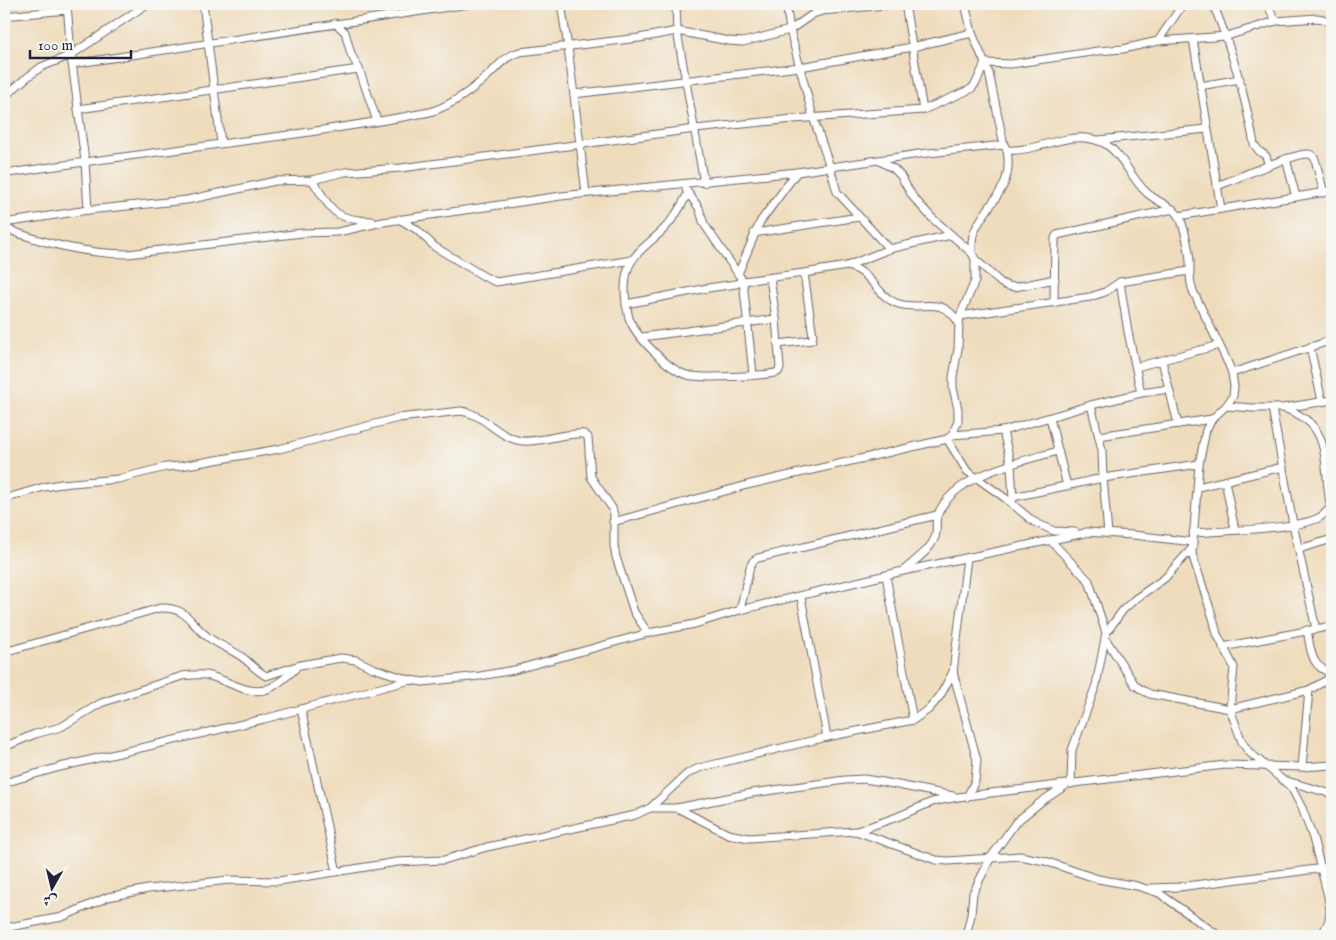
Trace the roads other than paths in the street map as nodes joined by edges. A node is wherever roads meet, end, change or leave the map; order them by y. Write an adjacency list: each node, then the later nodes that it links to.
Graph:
1 (147, 4): 27 (street)
2 (204, 4): 23 (street)
3 (468, 4): 16 (street)
4 (561, 4): 25 (street)
5 (676, 4): 19 (street)
6 (786, 4): 18 (street)
7 (895, 4): 18 (street)
8 (905, 4): 26 (street)
9 (965, 4): 20 (street)
10 (1183, 4): 24 (street)
11 (1213, 4): 21 (street)
12 (1267, 4): 15 (street)
13 (67, 7): 14 (street); 27 (street)
14 (4, 16)
15 (1276, 21): 17 (street); 21 (street)
16 (335, 23): 23 (street); 31 (street)
17 (1332, 24)
18 (790, 30): 19 (street); 30 (street)
19 (677, 31): 25 (street); 33 (street)
20 (972, 33): 26 (street); 28 (street)
21 (1227, 36): 22 (street); 32 (street)
22 (1193, 39): 24 (street); 34 (street)
23 (209, 42): 29 (street); 35 (street)
24 (1158, 42): 28 (street)
25 (568, 47): 36 (street); 41 (street)
26 (912, 47): 30 (street); 39 (street)
27 (71, 55): 29 (street); 37 (street)
28 (986, 63): 39 (street); 47 (street)
29 (72, 64): 38 (street)
30 (800, 67): 33 (street); 40 (street)
31 (359, 69): 35 (street); 41 (street)
32 (1240, 78): 34 (street); 52 (street)
33 (686, 80): 36 (street); 42 (street)
34 (1200, 86): 43 (street)
35 (215, 89): 38 (street); 45 (street)
36 (574, 94): 46 (street)
37 (4, 98)
38 (78, 109): 49 (street)
39 (923, 110): 40 (street)
40 (813, 117): 42 (street); 51 (street)
41 (377, 121): 45 (street)
42 (696, 129): 46 (street); 56 (street)
43 (1207, 129): 44 (street); 58 (street)
44 (1097, 140): 47 (street); 64 (street)
45 (221, 143): 49 (street)
46 (581, 144): 55 (street); 60 (street)
47 (1005, 148): 50 (street); 76 (street)
48 (1286, 159): 52 (street); 62 (street); 63 (street)
49 (85, 161): 54 (street); 66 (street)
50 (880, 161): 51 (street); 74 (street)
51 (830, 166): 53 (street); 68 (street)
52 (1269, 166): 58 (street)
53 (796, 172): 56 (street); 73 (street)
54 (4, 174)
55 (312, 180): 66 (street); 70 (street)
56 (704, 183): 57 (street)
57 (681, 184): 60 (street); 61 (street)
58 (1217, 186): 65 (street)
59 (1332, 191): 62 (street)
60 (586, 193): 69 (street)
61 (688, 193): 77 (street); 81 (street)
62 (1324, 193): 63 (street)
63 (1296, 197): 65 (street)
64 (1173, 209): 67 (street); 83 (street)
65 (1221, 209): 67 (street)
66 (88, 210): 71 (street)
67 (1178, 216): 79 (street)
68 (859, 217): 73 (street); 75 (street)
69 (399, 219): 70 (street); 77 (street)
70 (383, 222): 72 (street)
71 (4, 223)
72 (4, 228)
73 (754, 233): 81 (street)
74 (951, 235): 75 (street); 76 (street)
75 (889, 248): 78 (street)
76 (973, 256): 83 (street); 89 (street)
77 (632, 260): 87 (street)
78 (847, 266): 80 (street); 89 (street)
79 (1189, 271): 85 (street); 94 (street)
80 (804, 273): 82 (street); 93 (street)
81 (738, 274): 84 (street)
82 (770, 278): 84 (street); 88 (street)
83 (1055, 279): 86 (street)
84 (743, 281): 87 (street); 90 (street)
85 (1120, 282): 86 (street); 97 (street)
86 (1054, 303): 89 (street)
87 (626, 304): 91 (street)
88 (776, 319): 90 (street); 93 (street)
89 (959, 320): 113 (street)
90 (748, 323): 91 (street); 99 (street)
91 (642, 337): 99 (street)
92 (1332, 340): 95 (street)
93 (778, 344): 99 (street)
94 (1219, 345): 96 (street); 98 (street)
95 (1310, 347): 98 (street); 103 (street)
96 (1162, 361): 97 (street); 100 (street)
97 (1136, 367): 101 (street)
98 (1232, 373): 105 (street)
99 (753, 374)
100 (1169, 389): 101 (street); 110 (street)
101 (1141, 393): 104 (street)
102 (1332, 400): 103 (street)
103 (1322, 401): 107 (street)
104 (1091, 405): 108 (street); 112 (street)
105 (1226, 406): 106 (street); 109 (street)
106 (1272, 408): 107 (street); 117 (street)
107 (1283, 408): 126 (street)
108 (1050, 418): 111 (street); 114 (street)
109 (1212, 419): 110 (street); 115 (street)
110 (1178, 424): 112 (street)
111 (1003, 431): 113 (street); 116 (street)
112 (1099, 436): 119 (street)
113 (950, 437): 118 (street); 128 (street)
114 (1058, 451): 116 (street); 121 (street)
115 (1199, 464): 119 (street); 122 (street)
116 (1011, 465): 118 (street); 123 (street)
117 (1283, 467): 120 (street); 129 (street)
118 (976, 478): 125 (street); 127 (street)
119 (1103, 478): 121 (street); 132 (street)
120 (1225, 481): 122 (street); 130 (street)
121 (1067, 486): 123 (street)
122 (1198, 487): 133 (street)
123 (1013, 497): 125 (street)
124 (4, 499): 128 (street)
125 (1014, 506): 131 (street)
126 (1332, 508): 129 (street)
127 (937, 515): 139 (street); 142 (street)
128 (613, 522): 146 (street)
129 (1293, 524): 130 (street); 137 (street)
130 (1236, 530): 133 (street)
131 (1090, 532): 132 (street); 135 (street)
132 (1108, 534): 136 (street)
133 (1194, 534): 136 (street)
134 (1332, 539): 137 (street)
135 (1050, 540): 138 (street); 147 (street)
136 (1193, 545): 147 (street); 148 (street)
137 (1299, 549): 144 (street)
138 (967, 558): 139 (street); 151 (street)
139 (903, 571): 140 (street)
140 (886, 576): 141 (street); 157 (street)
141 (801, 597): 142 (street); 158 (street)
142 (740, 610): 146 (street)
143 (1332, 626): 144 (street)
144 (1316, 629): 145 (street)
145 (1308, 630): 148 (street); 152 (street)
146 (648, 633): 153 (street)
147 (1106, 636): 156 (street); 165 (street)
148 (1223, 647): 156 (street)
149 (4, 652): 150 (street)
150 (300, 666): 153 (street); 159 (street)
151 (953, 672): 157 (street); 168 (street)
152 (1332, 675): 154 (street)
153 (410, 680): 155 (street)
154 (1309, 690): 156 (street); 162 (street)
155 (301, 709): 164 (street); 175 (street)
156 (1230, 709): 161 (street)
157 (913, 720): 158 (street)
158 (827, 737): 169 (street)
159 (4, 747)
160 (1332, 764): 162 (street)
161 (1266, 765): 162 (street); 163 (street); 165 (street)
162 (1302, 766)
163 (1283, 780): 166 (street); 174 (street)
164 (4, 783)
165 (1069, 784): 168 (street); 172 (street)
166 (1332, 794)
167 (958, 797): 168 (street); 170 (street); 171 (street)
168 (967, 797)
169 (650, 808): 170 (street); 175 (street)
170 (676, 808): 171 (street)
171 (856, 831): 172 (street)
172 (991, 857): 176 (street); 178 (street)
173 (1332, 867): 174 (street)
174 (1322, 870): 176 (street); 180 (street)
175 (337, 872): 177 (street)
176 (1145, 888): 179 (street)
177 (4, 928)
178 (966, 936)
179 (1219, 936)
180 (1320, 936)

